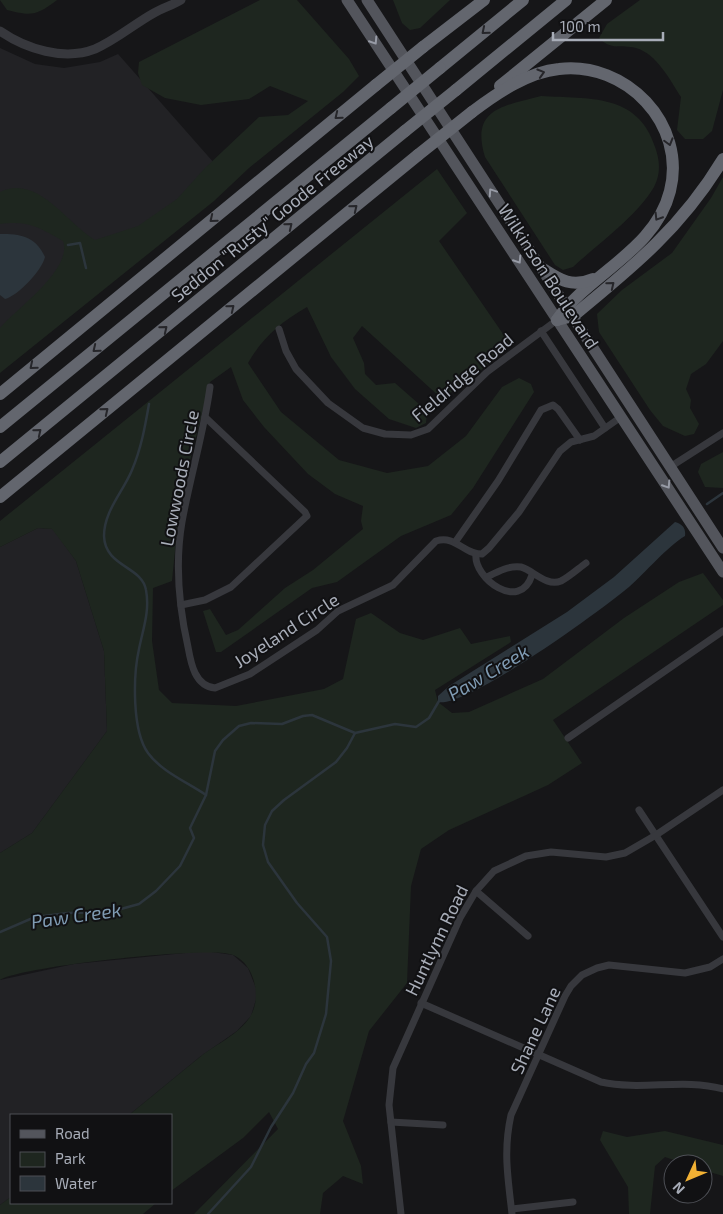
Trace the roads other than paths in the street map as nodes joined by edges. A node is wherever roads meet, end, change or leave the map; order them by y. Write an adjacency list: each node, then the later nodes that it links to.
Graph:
1 (168, 0): 10 (street)
2 (181, 0): 10 (street)
3 (347, 0): 18 (main road, Wilkinson Boulevard, one-way to 18)
4 (367, 0): 15 (main road, Wilkinson Boulevard, one-way to 4)
5 (470, 0): 12 (highway)
6 (484, 0): 12 (highway)
7 (522, 0): 26 (highway, Seddon "Rusty" Goode Freeway, one-way to 26, bridge)
8 (566, 0): 30 (highway, Seddon "Rusty" Goode Freeway, one-way to 8, bridge)
9 (606, 0): 13 (highway)
10 (155, 12): 11 (street)
11 (0, 31)
12 (423, 46): 23 (highway, one-way to 23, bridge)
13 (482, 104): 16 (highway, one-way to 16); 32 (highway, one-way to 13, bridge)
14 (723, 159): 17 (highway, one-way to 14)
15 (543, 269): 16 (highway); 17 (main road, Wilkinson Boulevard)
16 (602, 275): 17 (highway)
17 (570, 310): 18 (highway); 31 (main road, Wilkinson Boulevard)
18 (557, 320): 20 (street, Fieldridge Road); 21 (main road, Wilkinson Boulevard)
19 (279, 329): 20 (street, Fieldridge Road)
20 (541, 331): 27 (street)
21 (581, 357): 25 (main road, Wilkinson Boulevard); 31 (main road)
22 (210, 387): 24 (street, Lowwoods Circle)
23 (0, 394)
24 (205, 417): 40 (street, Lowwoods Circle); 40 (street)
25 (622, 417): 27 (street); 37 (main road, Wilkinson Boulevard, one-way to 37)
26 (0, 427)
27 (605, 428): 29 (street)
28 (723, 433): 31 (street)
29 (580, 440): 33 (street); 35 (street)
30 (0, 462)
31 (670, 467): 34 (main road, Wilkinson Boulevard)
32 (0, 497)
33 (456, 541): 35 (street); 40 (street, Joyeland Circle)
34 (723, 548)
35 (476, 554): 39 (street)
36 (586, 563): 38 (street)
37 (723, 572)
38 (532, 575): 39 (street); 39 (street)
39 (487, 576)
40 (181, 605)
41 (723, 631): 42 (street)
42 (568, 738)
43 (723, 790): 45 (street, Huntlynn Road)
44 (639, 810): 45 (street)
45 (656, 835): 46 (street, Huntlynn Road); 48 (street)
46 (476, 890): 47 (street); 50 (street, Huntlynn Road)
47 (528, 936)
48 (723, 937)
49 (723, 959): 51 (street, Shane Lane)
50 (421, 1003): 51 (street); 53 (street, Huntlynn Road)
51 (538, 1056): 52 (street); 56 (street, Shane Lane)
52 (723, 1089)
53 (391, 1122): 54 (street); 57 (street, Huntlynn Road)
54 (443, 1125)
55 (573, 1202): 56 (street)
56 (512, 1212)
57 (401, 1214)

